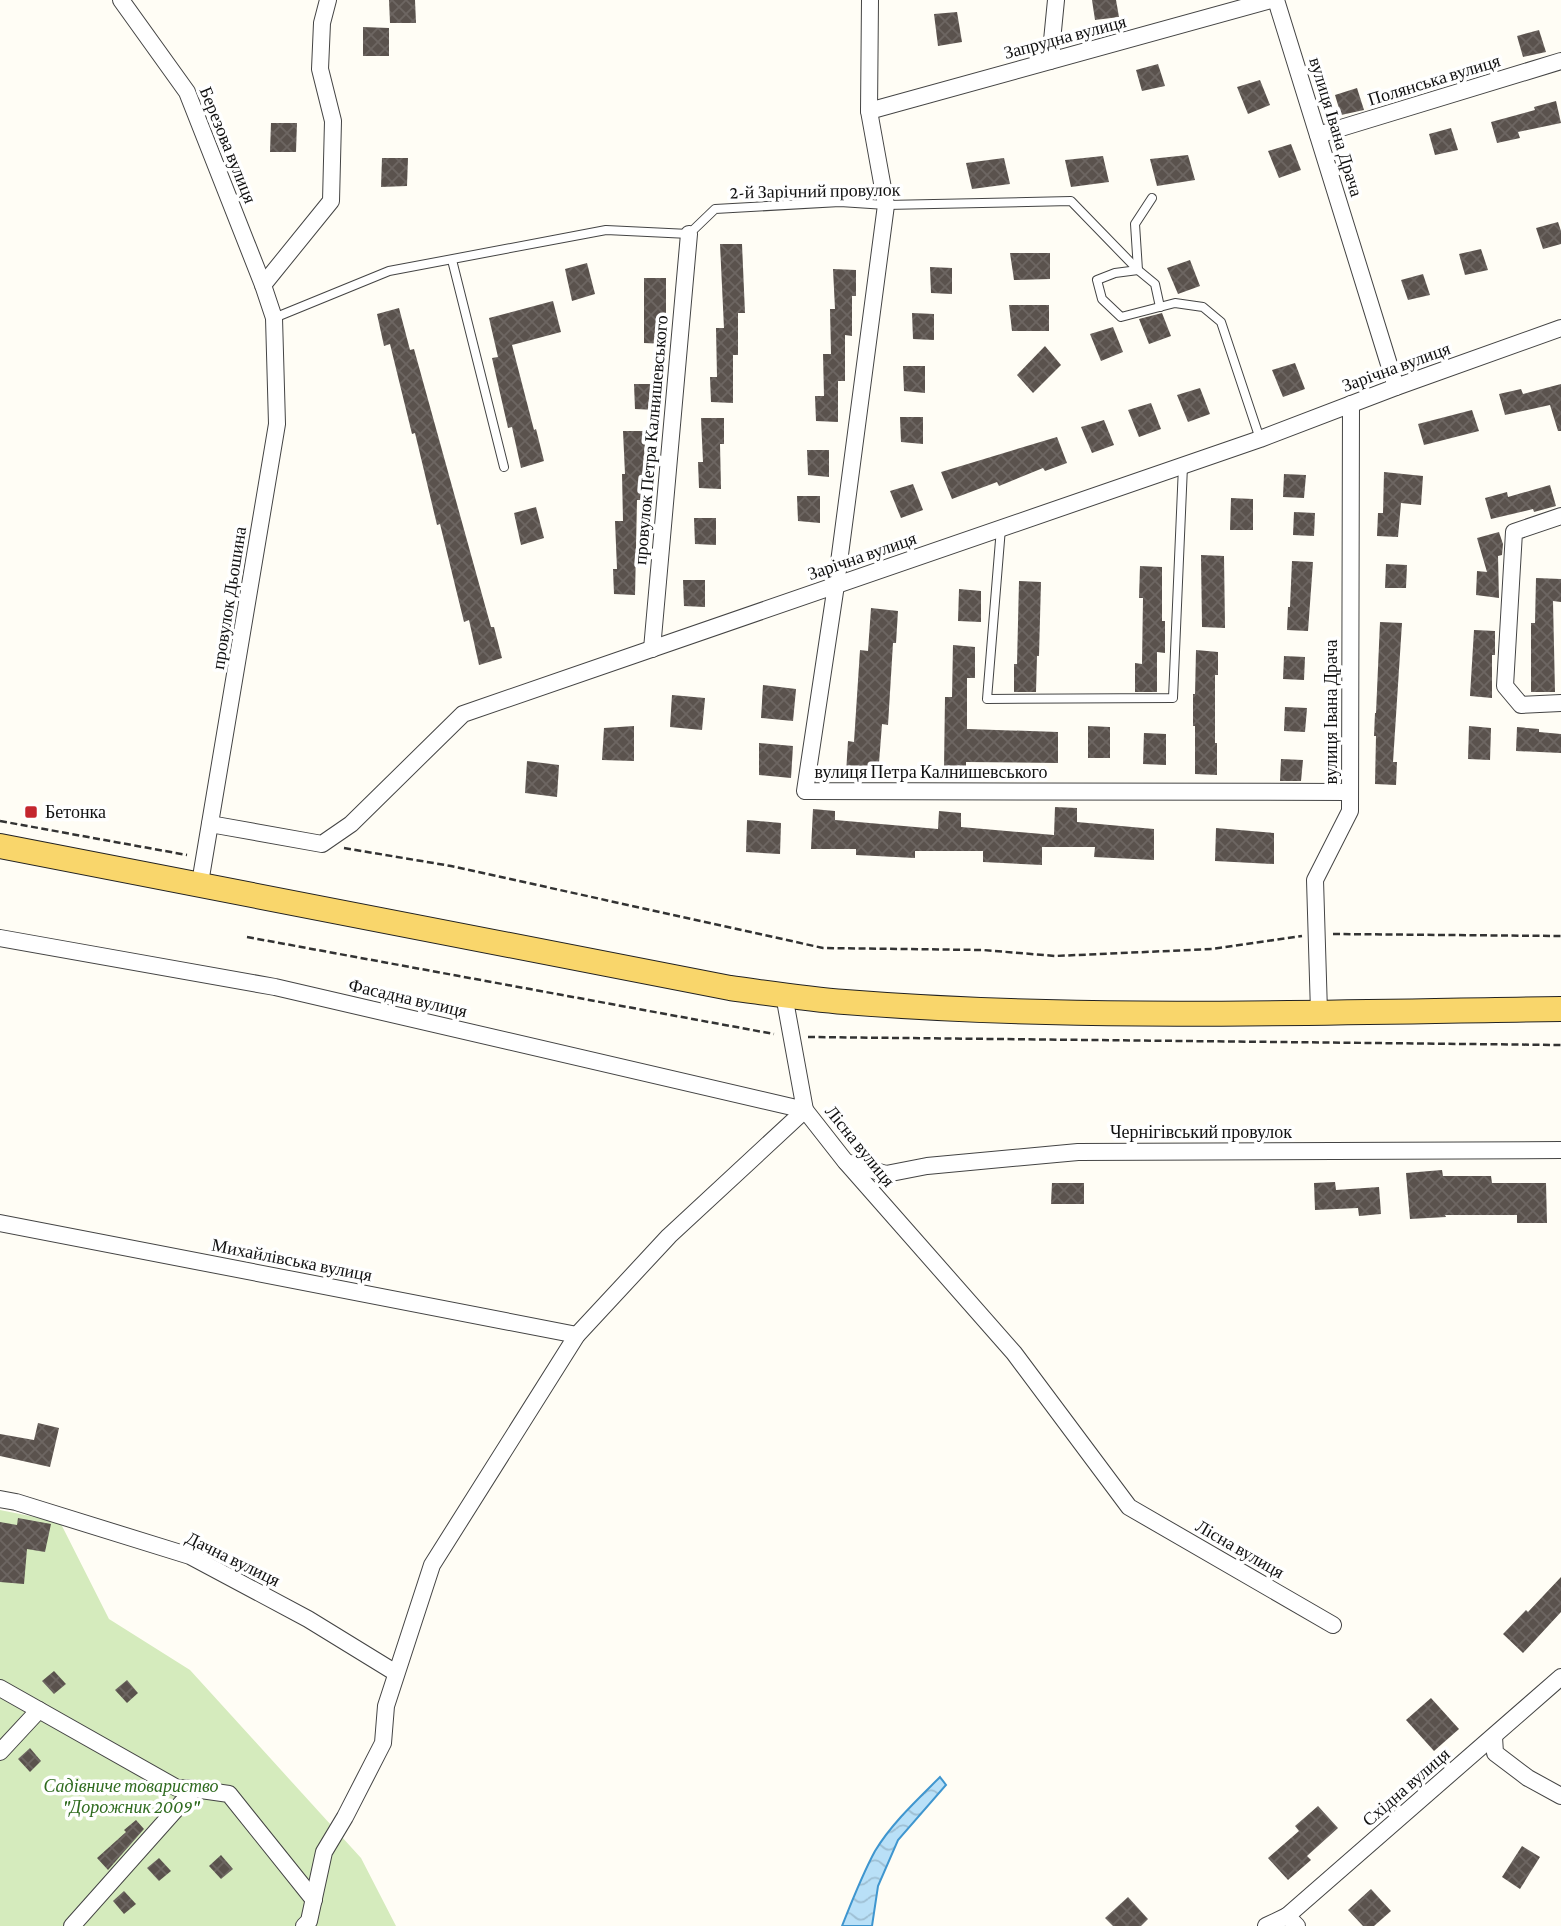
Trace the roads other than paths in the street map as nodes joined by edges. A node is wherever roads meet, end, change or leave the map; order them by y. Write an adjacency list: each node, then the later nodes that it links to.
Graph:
1 (121, 0): 16 (street, Березова вулиця)
2 (328, 0): 16 (street)
3 (870, 0): 9 (street, вулиця Петра Калнишевського)
4 (1056, 0): 7 (street)
5 (1271, 0): 7 (street, Запрудна вулиця)
6 (1276, 0): 10 (street, вулиця Івана Драча)
7 (1050, 61): 9 (street, Запрудна вулиця)
8 (1561, 61): 10 (street, Полянська вулиця)
9 (869, 111): 12 (street, вулиця Петра Калнишевського)
10 (1318, 135): 20 (street, вулиця Івана Драча)
11 (1152, 198): 15 (lane)
12 (886, 205): 13 (lane, 2-й Зарічний провулок); 15 (lane, 2-й Зарічний провулок); 27 (street, вулиця Петра Калнишевського)
13 (689, 234): 14 (lane); 28 (street, провулок Петра Калнишевського)
14 (452, 260): 18 (lane); 24 (lane)
15 (1138, 270): 17 (lane, 2-й Зарічний провулок); 17 (lane)
16 (263, 285): 18 (street, Березова вулиця)
17 (1160, 307): 22 (lane)
18 (274, 317): 31 (street, провулок Дьошина)
19 (1561, 328): 20 (street, Зарічна вулиця)
20 (1396, 387): 21 (street, Зарічна вулиця)
21 (1351, 404): 22 (street, Зарічна вулиця); 30 (street, вулиця Івана Драча)
22 (1260, 439): 23 (street, Зарічна вулиця)
23 (1183, 466): 26 (street, Зарічна вулиця); 26 (lane)
24 (504, 467)
25 (1561, 516): 29 (street)
26 (1002, 528): 27 (street, Зарічна вулиця)
27 (836, 585): 28 (street, Зарічна вулиця); 30 (street, вулиця Петра Калнишевського)
28 (652, 649): 31 (street, Зарічна вулиця)
29 (1561, 703)
30 (1350, 792): 37 (street, вулиця Івана Драча)
31 (210, 824): 33 (street, провулок Дьошина)
32 (0, 846): 33 (main road)
33 (200, 883): 35 (main road)
34 (0, 938): 38 (street, Фасадна вулиця)
35 (784, 995): 37 (main road); 38 (street)
36 (1561, 1009): 37 (main road)
37 (1318, 1012)
38 (805, 1110): 40 (street, Лісна вулиця); 42 (street, Лісна вулиця)
39 (1561, 1150): 40 (street, Чернігівський провулок)
40 (845, 1161): 44 (street, Лісна вулиця)
41 (0, 1223): 42 (street, Михайлівська вулиця)
42 (577, 1335): 45 (street, Лісна вулиця)
43 (0, 1499): 45 (street, Дачна вулиця)
44 (1333, 1625)
45 (396, 1673): 53 (street, Лісна вулиця)
46 (1561, 1677): 49 (street, Східна вулиця)
47 (0, 1688): 48 (street)
48 (39, 1710): 50 (street); 51 (street)
49 (1494, 1737): 52 (street); 54 (street, Східна вулиця)
50 (0, 1752)
51 (194, 1789): 53 (street); 56 (street)
52 (1561, 1796)
53 (314, 1900): 55 (street, Лісна вулиця)
54 (1292, 1921): 57 (street, Східна вулиця)
55 (308, 1924)
56 (72, 1926)
57 (1266, 1926)

